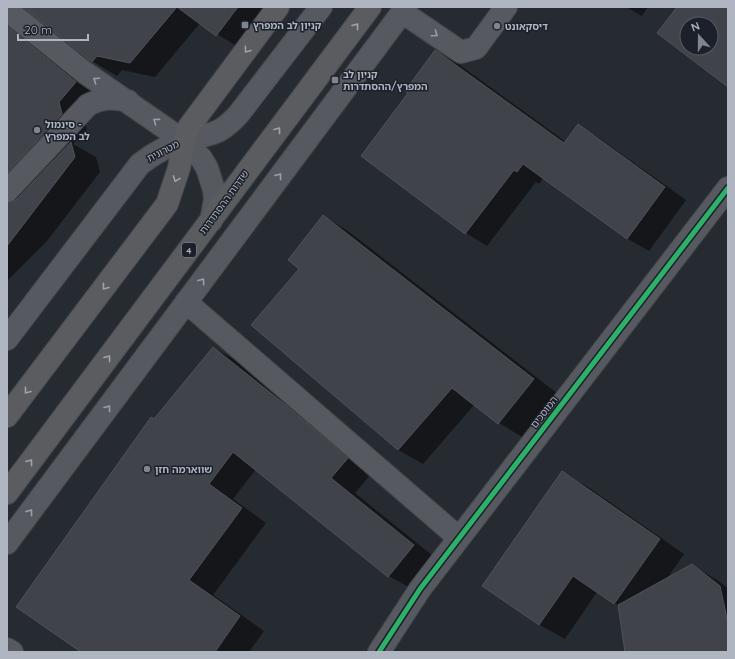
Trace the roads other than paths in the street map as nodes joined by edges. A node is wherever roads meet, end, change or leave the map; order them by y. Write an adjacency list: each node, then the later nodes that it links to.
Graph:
1 (278, 7): 8 (highway, one-way to 8)
2 (321, 7): 8 (street, מטרונית)
3 (370, 7): 11 (highway, שדרות ההסתדרות / 4, one-way to 3)
4 (506, 7): 5 (street, one-way to 4)
5 (404, 9): 12 (street, one-way to 5)
6 (7, 10): 7 (street, one-way to 6)
7 (128, 101): 8 (street, one-way to 7); 9 (street)
8 (184, 141): 11 (street); 13 (street, מטרונית); 14 (highway, one-way to 14)
9 (11, 186)
10 (728, 188): 16 (street, המוסכים)
11 (211, 221): 15 (highway, שדרות ההסתדרות / 4, one-way to 11)
12 (186, 302): 16 (street); 17 (street, one-way to 12)
13 (7, 339)
14 (7, 416)
15 (7, 493)
16 (459, 538): 20 (street, המוסכים)
17 (7, 543)
18 (7, 649): 19 (street)
19 (12, 652)
20 (379, 652)

